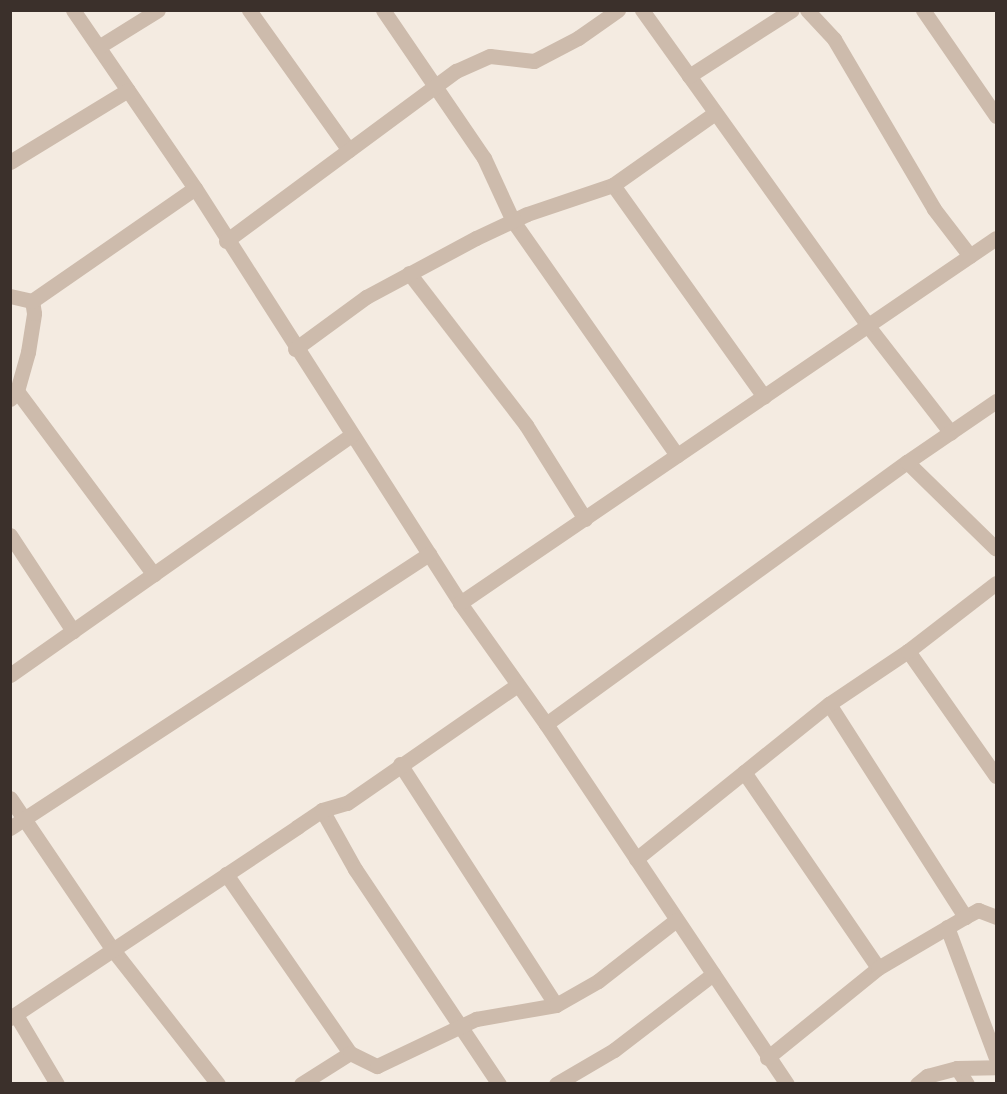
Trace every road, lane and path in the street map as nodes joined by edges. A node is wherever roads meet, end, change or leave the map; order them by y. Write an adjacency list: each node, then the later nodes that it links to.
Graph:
1 (73, 10): 10 (street)
2 (158, 10): 10 (street)
3 (249, 10): 16 (street)
4 (383, 10): 12 (street)
5 (618, 10): 12 (street)
6 (642, 10): 11 (street)
7 (792, 10): 11 (street)
8 (807, 10): 23 (street)
9 (923, 10): 15 (street)
10 (100, 46): 13 (street)
11 (689, 76): 14 (street)
12 (438, 86): 16 (street); 20 (street)
13 (128, 90): 17 (street); 19 (street)
14 (715, 113): 18 (street); 27 (street)
15 (996, 116)
16 (350, 150): 22 (street)
17 (10, 162)
18 (613, 185): 20 (street); 30 (street)
19 (195, 188): 22 (street); 26 (street)
20 (513, 220): 24 (street); 34 (street)
21 (996, 238): 23 (street)
22 (226, 241): 28 (street)
23 (970, 256): 27 (street)
24 (409, 273): 28 (street); 36 (street)
25 (10, 296): 26 (street)
26 (32, 302): 29 (street)
27 (868, 326): 30 (street); 32 (street)
28 (295, 349): 33 (street)
29 (14, 395): 40 (street)
30 (764, 397): 34 (street)
31 (996, 402): 32 (street)
32 (951, 433): 35 (street)
33 (351, 435): 39 (street); 40 (street)
34 (678, 455): 36 (street)
35 (907, 462): 38 (street); 48 (street)
36 (585, 519): 42 (street)
37 (10, 535): 43 (street)
38 (996, 549)
39 (429, 554): 42 (street); 54 (street)
40 (154, 575): 43 (street)
41 (996, 583): 44 (street)
42 (460, 603): 46 (street)
43 (73, 631): 45 (street)
44 (908, 651): 47 (street); 51 (street)
45 (10, 675)
46 (516, 687): 48 (street); 49 (street)
47 (829, 704): 50 (street); 58 (street)
48 (546, 724): 56 (street)
49 (400, 764): 53 (street); 65 (street)
50 (744, 772): 56 (street); 63 (street)
51 (996, 777)
52 (10, 798): 54 (street)
53 (322, 810): 57 (street); 67 (street)
54 (25, 819): 55 (street); 62 (street)
55 (10, 828)
56 (636, 859): 60 (street)
57 (226, 874): 62 (street); 68 (street)
58 (965, 917): 59 (street); 61 (street)
59 (996, 917)
60 (676, 920): 64 (street); 65 (street)
61 (947, 927): 63 (street); 70 (street)
62 (113, 950): 66 (street); 74 (street)
63 (878, 968): 69 (street)
64 (713, 974): 69 (street); 77 (street)
65 (556, 1005): 67 (street)
66 (13, 1016): 73 (street)
67 (462, 1026): 68 (street); 76 (street)
68 (350, 1053): 75 (street)
69 (767, 1058): 78 (street)
70 (996, 1058)
71 (996, 1067): 72 (street)
72 (957, 1068): 79 (street); 80 (street)
73 (57, 1083)
74 (218, 1083)
75 (301, 1083)
76 (499, 1083)
77 (556, 1083)
78 (786, 1083)
79 (917, 1083)
80 (967, 1083)

